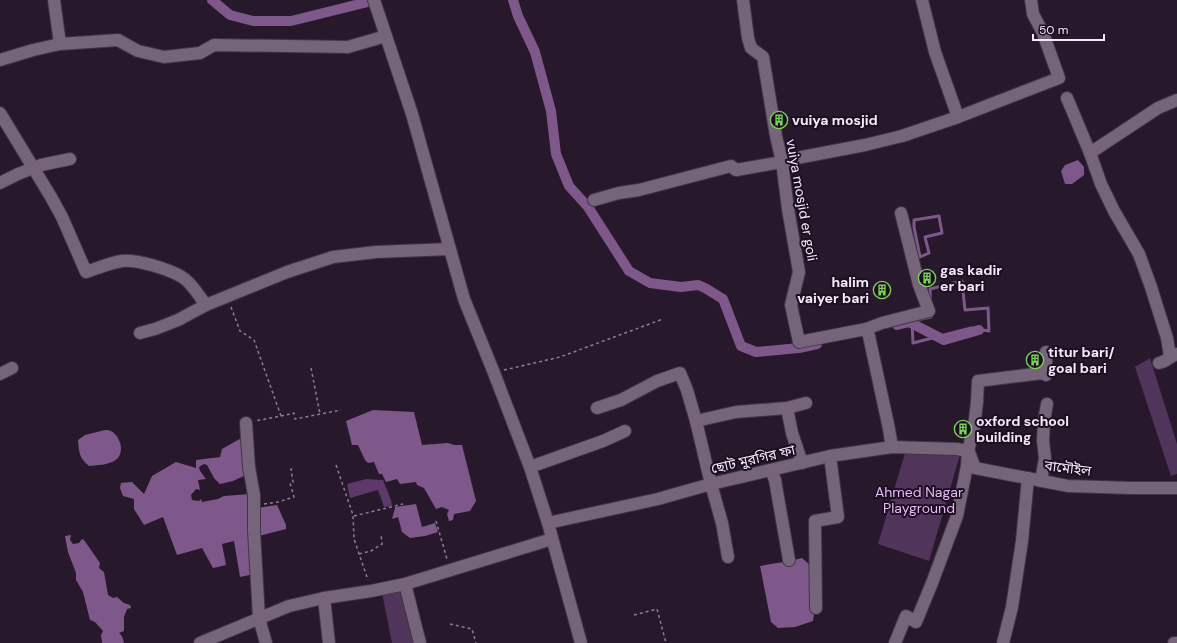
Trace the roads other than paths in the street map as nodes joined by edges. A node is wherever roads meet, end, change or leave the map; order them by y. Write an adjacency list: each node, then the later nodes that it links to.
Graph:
1 (54, 0): 7 (street)
2 (374, 0): 6 (street)
3 (743, 0): 15 (street, vuiya mosjid er goli)
4 (922, 0): 12 (street)
5 (1031, 0): 12 (street)
6 (385, 31): 7 (street); 20 (street)
7 (60, 44): 8 (street)
8 (0, 60)
9 (1067, 98): 13 (street)
10 (1177, 100): 13 (street)
11 (0, 113): 16 (street)
12 (958, 117): 15 (street)
13 (1090, 153): 25 (street)
14 (70, 159): 16 (street)
15 (782, 162): 18 (street); 22 (street, vuiya mosjid er goli)
16 (33, 168): 17 (street); 21 (street)
17 (0, 183)
18 (594, 200)
19 (901, 213): 22 (street)
20 (450, 249): 21 (street); 40 (street)
21 (206, 305): 23 (street)
22 (866, 329): 36 (street)
23 (140, 333)
24 (1046, 352): 37 (street)
25 (1174, 355): 26 (street)
26 (1159, 363)
27 (12, 368): 28 (street)
28 (0, 374)
29 (806, 403): 32 (street)
30 (1047, 404): 43 (street)
31 (597, 408): 33 (street)
32 (787, 408): 33 (street); 39 (street)
33 (696, 421): 44 (street)
34 (246, 423): 53 (street)
35 (625, 431): 40 (street)
36 (892, 447): 37 (street, ছোট মুরগির ফা); 38 (street, ছোট মুরগির ফা)
37 (968, 451): 42 (street, বামৌইল); 59 (street)
38 (830, 456): 39 (street, ছোট মুরগির ফা); 52 (street)
39 (802, 463): 41 (street, ছোট মুরগির ফা)
40 (530, 467): 46 (street)
41 (771, 470): 44 (street, ছোট মুরগির ফা); 49 (street)
42 (1028, 478): 43 (street, বামৌইল); 60 (street)
43 (1042, 481): 45 (street, বামৌইল)
44 (711, 484): 46 (street, ছোট মুরগির ফা); 48 (street)
45 (1177, 488)
46 (548, 523): 47 (street)
47 (552, 539): 50 (street); 58 (street)
48 (728, 557)
49 (789, 560)
50 (405, 584): 51 (street); 57 (street)
51 (324, 598): 53 (street); 56 (street)
52 (816, 608)
53 (259, 618): 54 (street); 55 (street)
54 (200, 643)
55 (266, 643)
56 (330, 643)
57 (420, 643)
58 (581, 643)
59 (896, 643)
60 (1003, 643)

